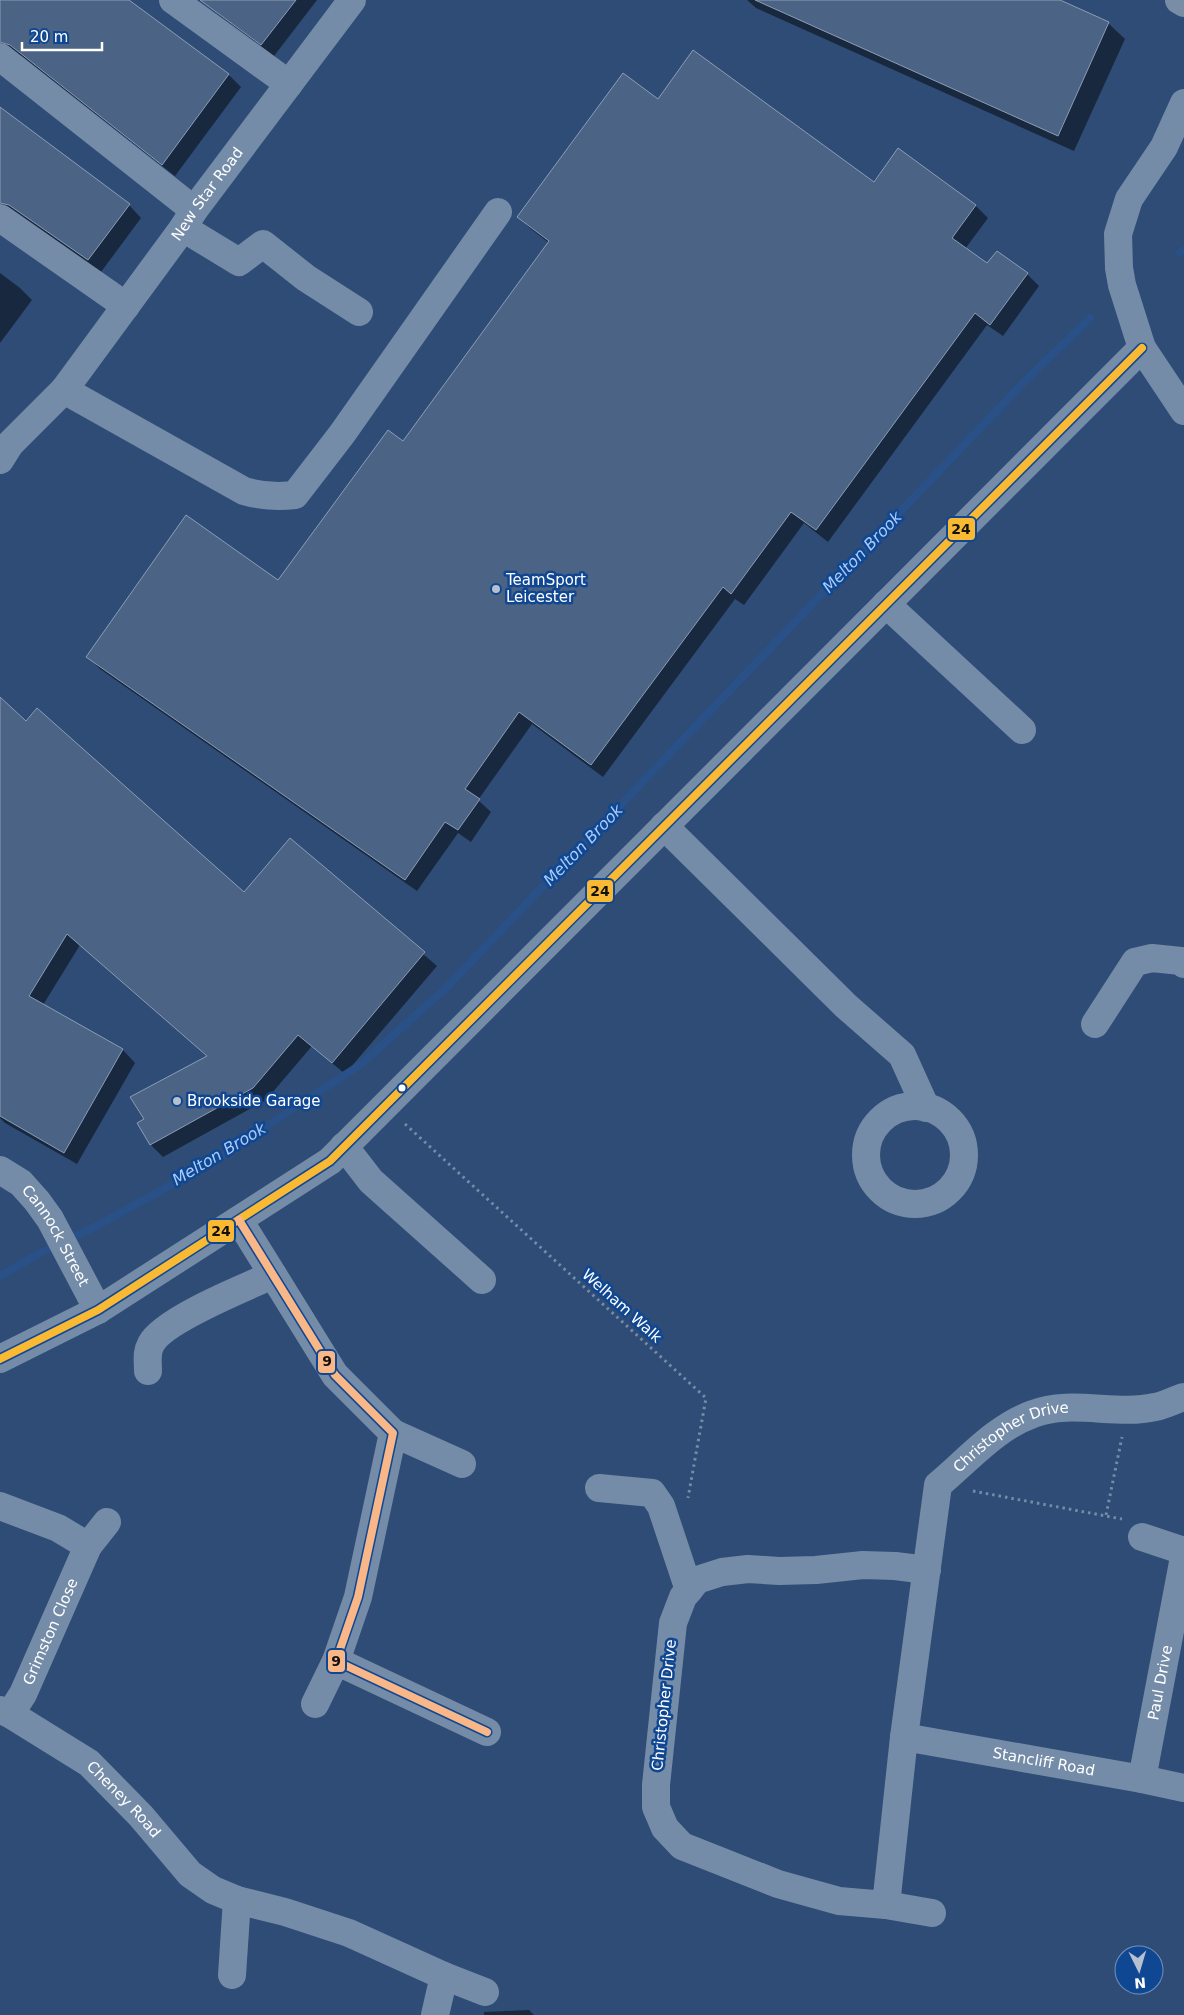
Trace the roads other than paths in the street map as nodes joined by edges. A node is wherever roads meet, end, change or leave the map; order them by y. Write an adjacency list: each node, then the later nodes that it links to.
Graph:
1 (173, 0): 6 (street)
2 (352, 0): 6 (street, New Star Road)
3 (1179, 0): 4 (highway)
4 (1184, 3)
5 (0, 57): 11 (street)
6 (289, 84): 11 (street, New Star Road)
7 (1184, 103): 8 (street)
8 (1174, 141): 14 (street)
9 (498, 212): 15 (street)
10 (0, 218): 12 (street)
11 (189, 219): 12 (street, New Star Road); 13 (street)
12 (126, 306): 15 (street, New Star Road)
13 (359, 312)
14 (1142, 348): 16 (street); 18 (street)
15 (64, 390): 17 (street, New Star Road)
16 (1184, 412)
17 (4, 449)
18 (886, 604): 19 (street); 20 (street)
19 (1022, 730)
20 (664, 826): 23 (street); 24 (street)
21 (1181, 964): 22 (street)
22 (1095, 1024)
23 (926, 1108)
24 (344, 1146): 26 (street); 28 (street)
25 (0, 1170): 29 (street, Cannock Street)
26 (239, 1220): 27 (street); 29 (street)
27 (273, 1275): 31 (street); 33 (street)
28 (482, 1280)
29 (98, 1310): 30 (street)
30 (0, 1360)
31 (148, 1370)
32 (1182, 1404): 42 (street, Christopher Drive)
33 (393, 1432): 34 (street); 44 (street)
34 (462, 1464)
35 (599, 1488): 43 (street)
36 (0, 1506): 39 (street)
37 (107, 1522): 39 (street, Grimston Close)
38 (1142, 1537): 40 (street)
39 (88, 1546): 46 (street, Grimston Close)
40 (1184, 1551)
41 (1184, 1557): 49 (street, Paul Drive)
42 (927, 1570): 43 (street, Christopher Drive); 48 (street, Christopher Drive)
43 (689, 1590): 52 (street, Christopher Drive)
44 (336, 1661): 45 (street); 47 (street)
45 (315, 1704)
46 (5, 1712): 51 (street, Cheney Road)
47 (487, 1732)
48 (904, 1737): 49 (street, Stancliff Road); 52 (street, Christopher Drive)
49 (1142, 1779): 50 (street, Stancliff Road)
50 (1184, 1788)
51 (237, 1900): 54 (street); 55 (street, Cheney Road)
52 (886, 1905): 53 (street, Christopher Drive)
53 (932, 1913)
54 (232, 1975)
55 (444, 1976): 56 (street, Cheney Road); 57 (street)
56 (486, 1992)
57 (435, 2015)

